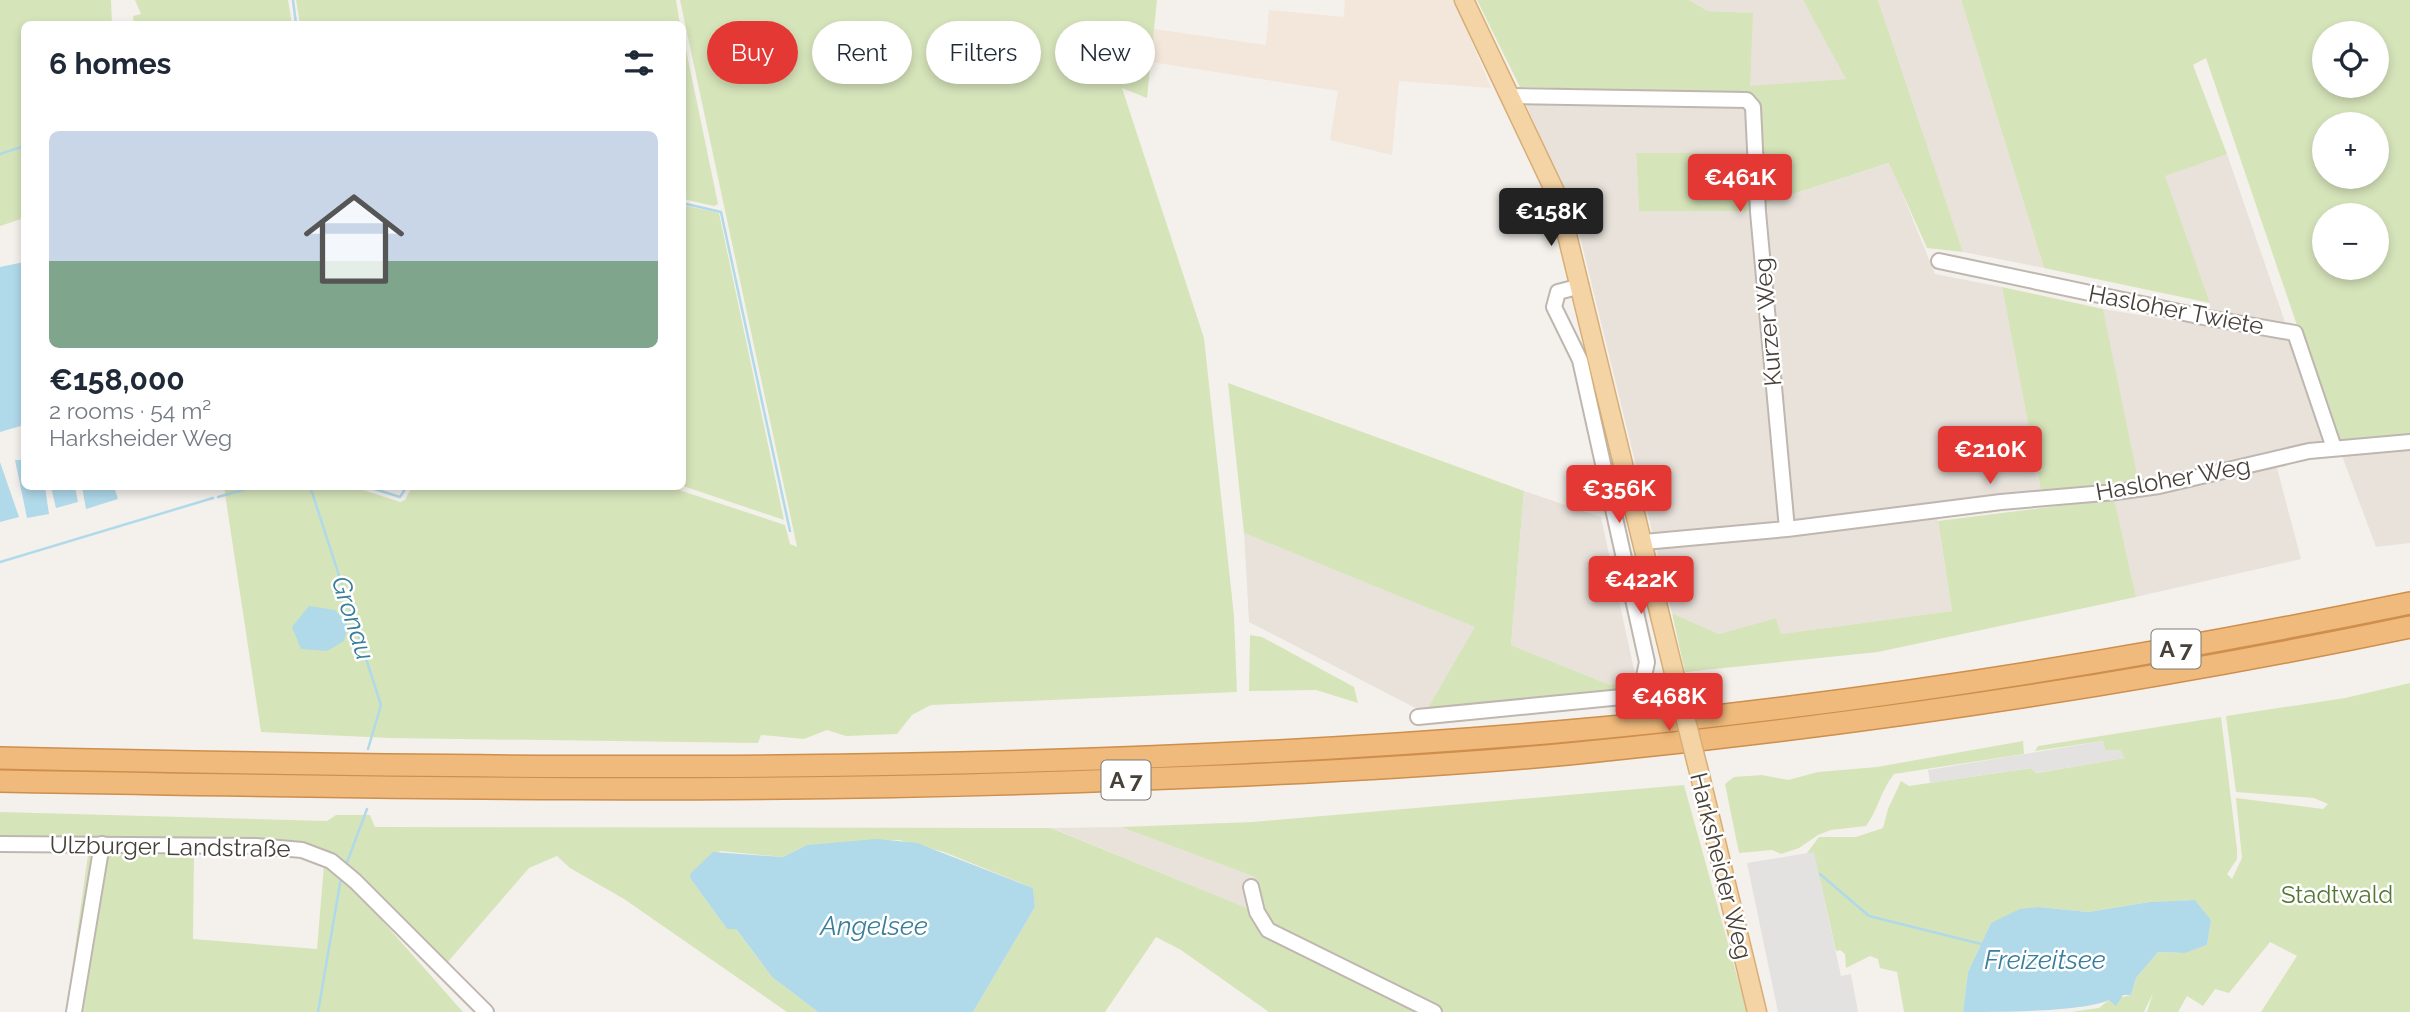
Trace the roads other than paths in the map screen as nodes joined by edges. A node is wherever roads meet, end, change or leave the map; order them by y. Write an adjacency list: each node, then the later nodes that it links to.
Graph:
1 (1464, 0): 2 (main road, Harksheider Weg)
2 (1511, 96): 4 (main road, Harksheider Weg); 7 (street, Kurzer Weg)
3 (1939, 261): 6 (street, Hasloher Twiete)
4 (1581, 286): 8 (main road, Harksheider Weg); 13 (street)
5 (2410, 442): 6 (street, Hasloher Weg)
6 (2334, 448): 7 (street, Hasloher Weg)
7 (1787, 529): 8 (street, Hasloher Weg)
8 (1644, 542): 22 (main road, Harksheider Weg, bridge)
9 (2410, 592): 11 (highway)
10 (2410, 603): 11 (highway, A 7)
11 (2315, 623): 14 (highway, A 7)
12 (2410, 627): 15 (highway, A 7)
13 (1418, 717)
14 (0, 758)
15 (0, 782)
16 (102, 844): 17 (street, Ulzburger Landstraße); 19 (street); 20 (street, Ulzburger Landstraße)
17 (0, 845)
18 (1251, 887): 21 (street)
19 (74, 1012)
20 (486, 1012)
21 (1434, 1012)
22 (1757, 1012)

